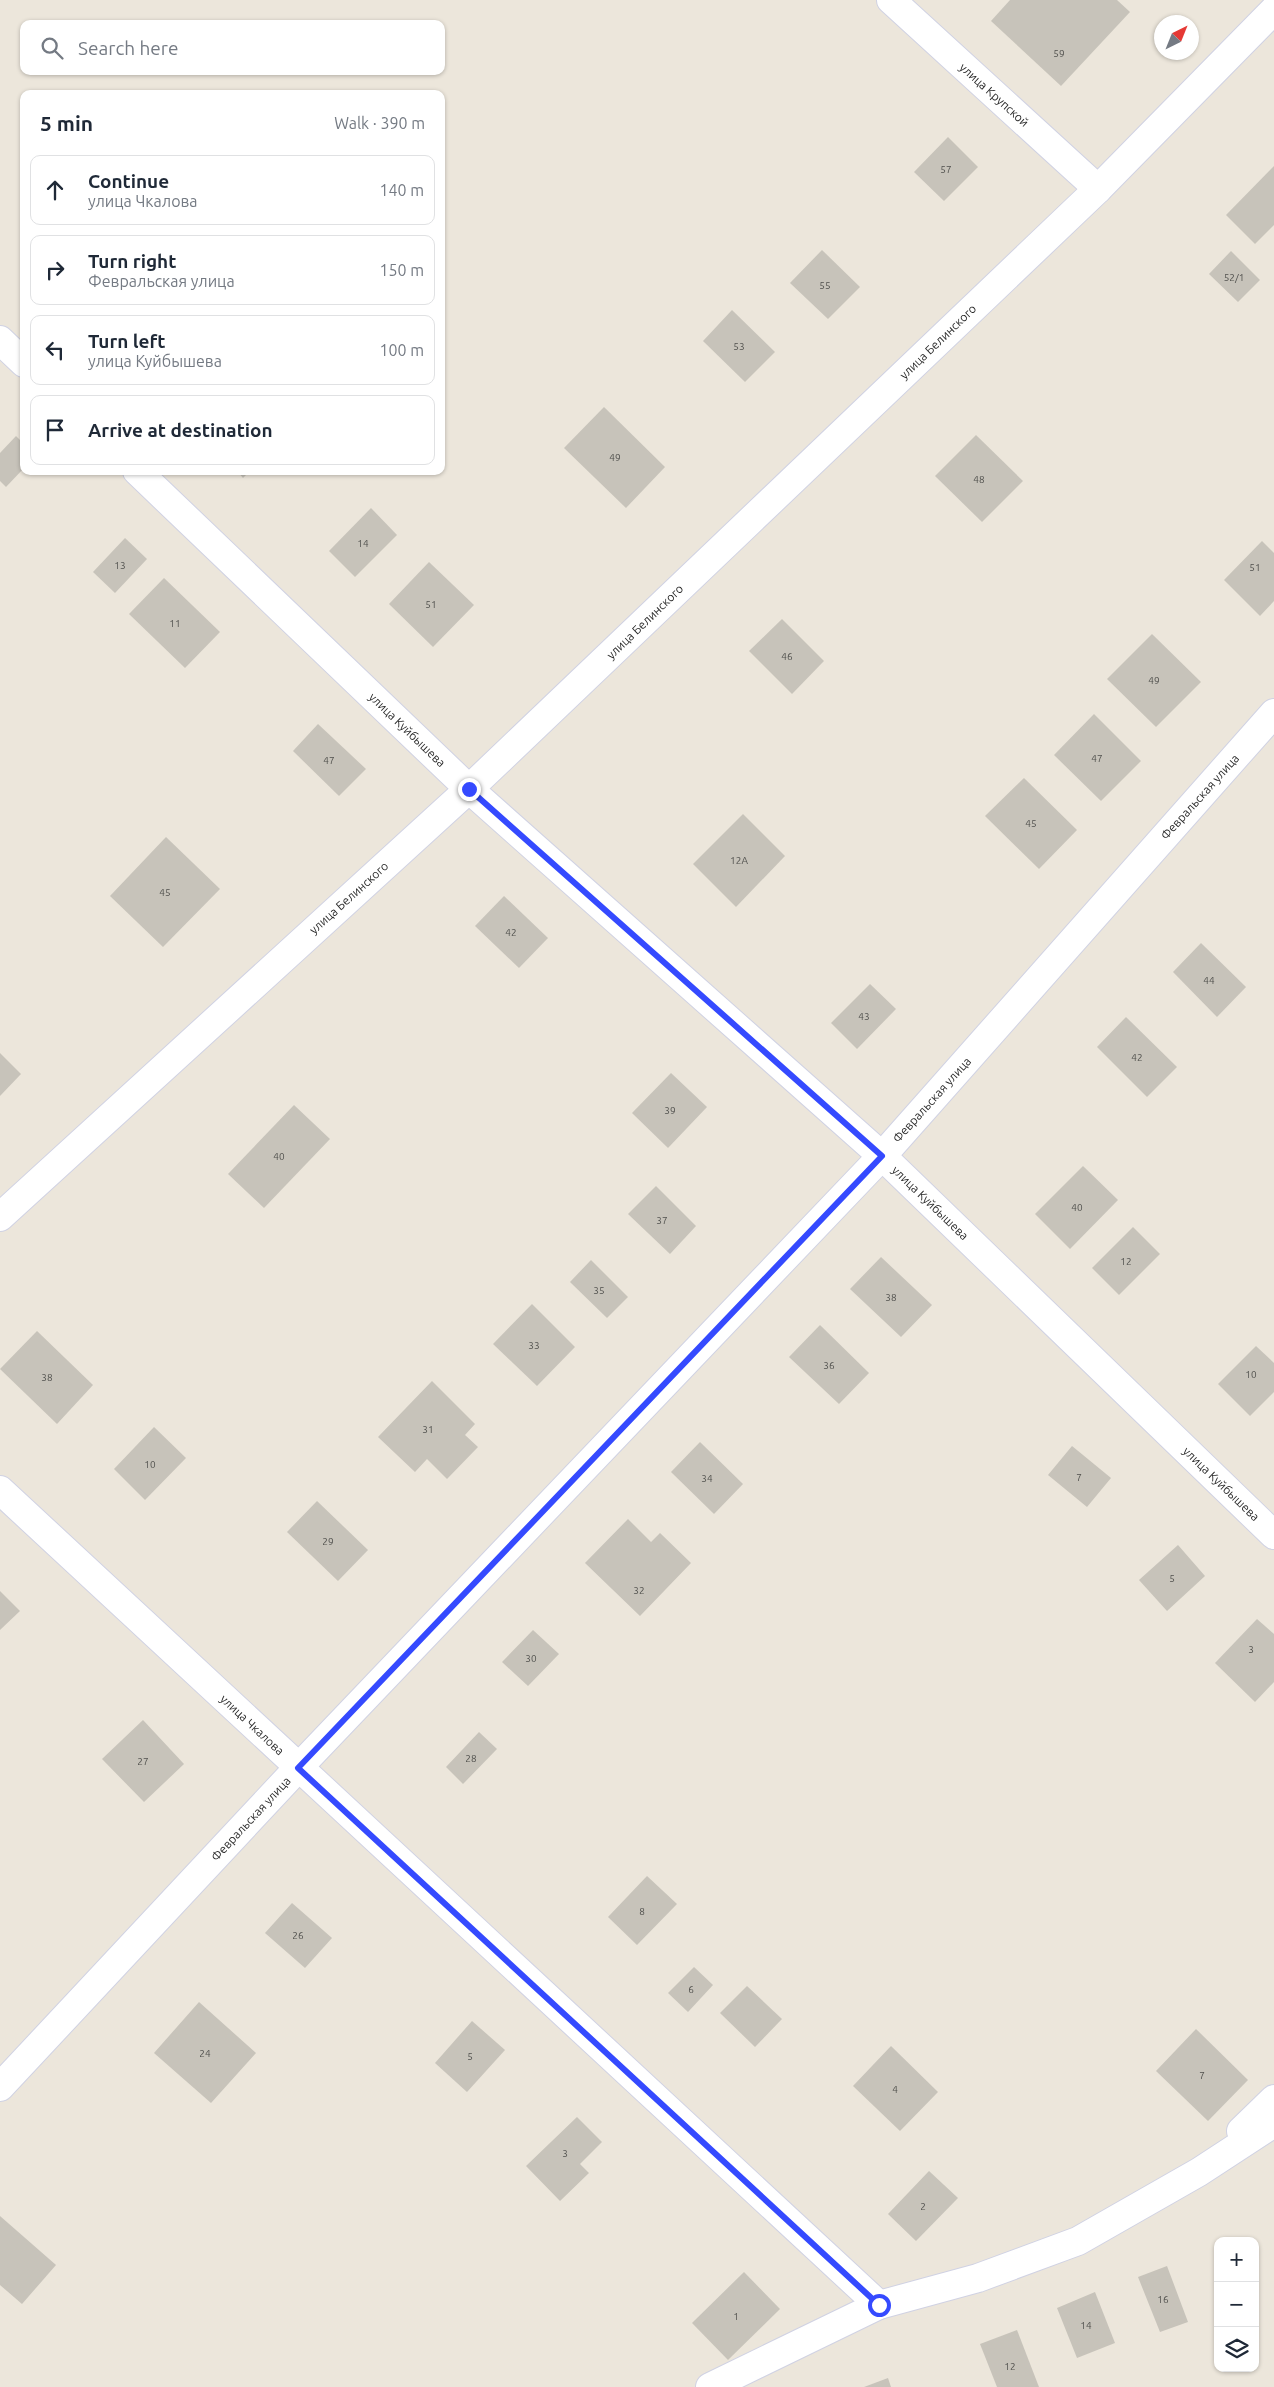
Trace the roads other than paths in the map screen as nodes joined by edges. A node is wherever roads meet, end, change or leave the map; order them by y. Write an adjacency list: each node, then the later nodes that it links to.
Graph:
1 (891, 0): 3 (street, улица Крупской)
2 (1274, 10): 3 (street, улица Белинского)
3 (1098, 189): 8 (street, улица Белинского)
4 (0, 340): 5 (street)
5 (20, 359)
6 (141, 475): 8 (street, улица Куйбышева)
7 (1274, 713): 9 (street, Февральская улица)
8 (469, 789): 9 (street, улица Куйбышева); 10 (street, улица Белинского)
9 (882, 1156): 12 (street, улица Куйбышева); 13 (street, Февральская улица)
10 (0, 1217)
11 (0, 1490): 13 (street, улица Чкалова)
12 (1274, 1535)
13 (298, 1768): 14 (street, Февральская улица); 18 (street, улица Чкалова)
14 (0, 2087)
15 (1274, 2099): 17 (street)
16 (1274, 2123): 17 (street)
17 (1199, 2172): 18 (street)
18 (879, 2305): 19 (street)
19 (710, 2387)

